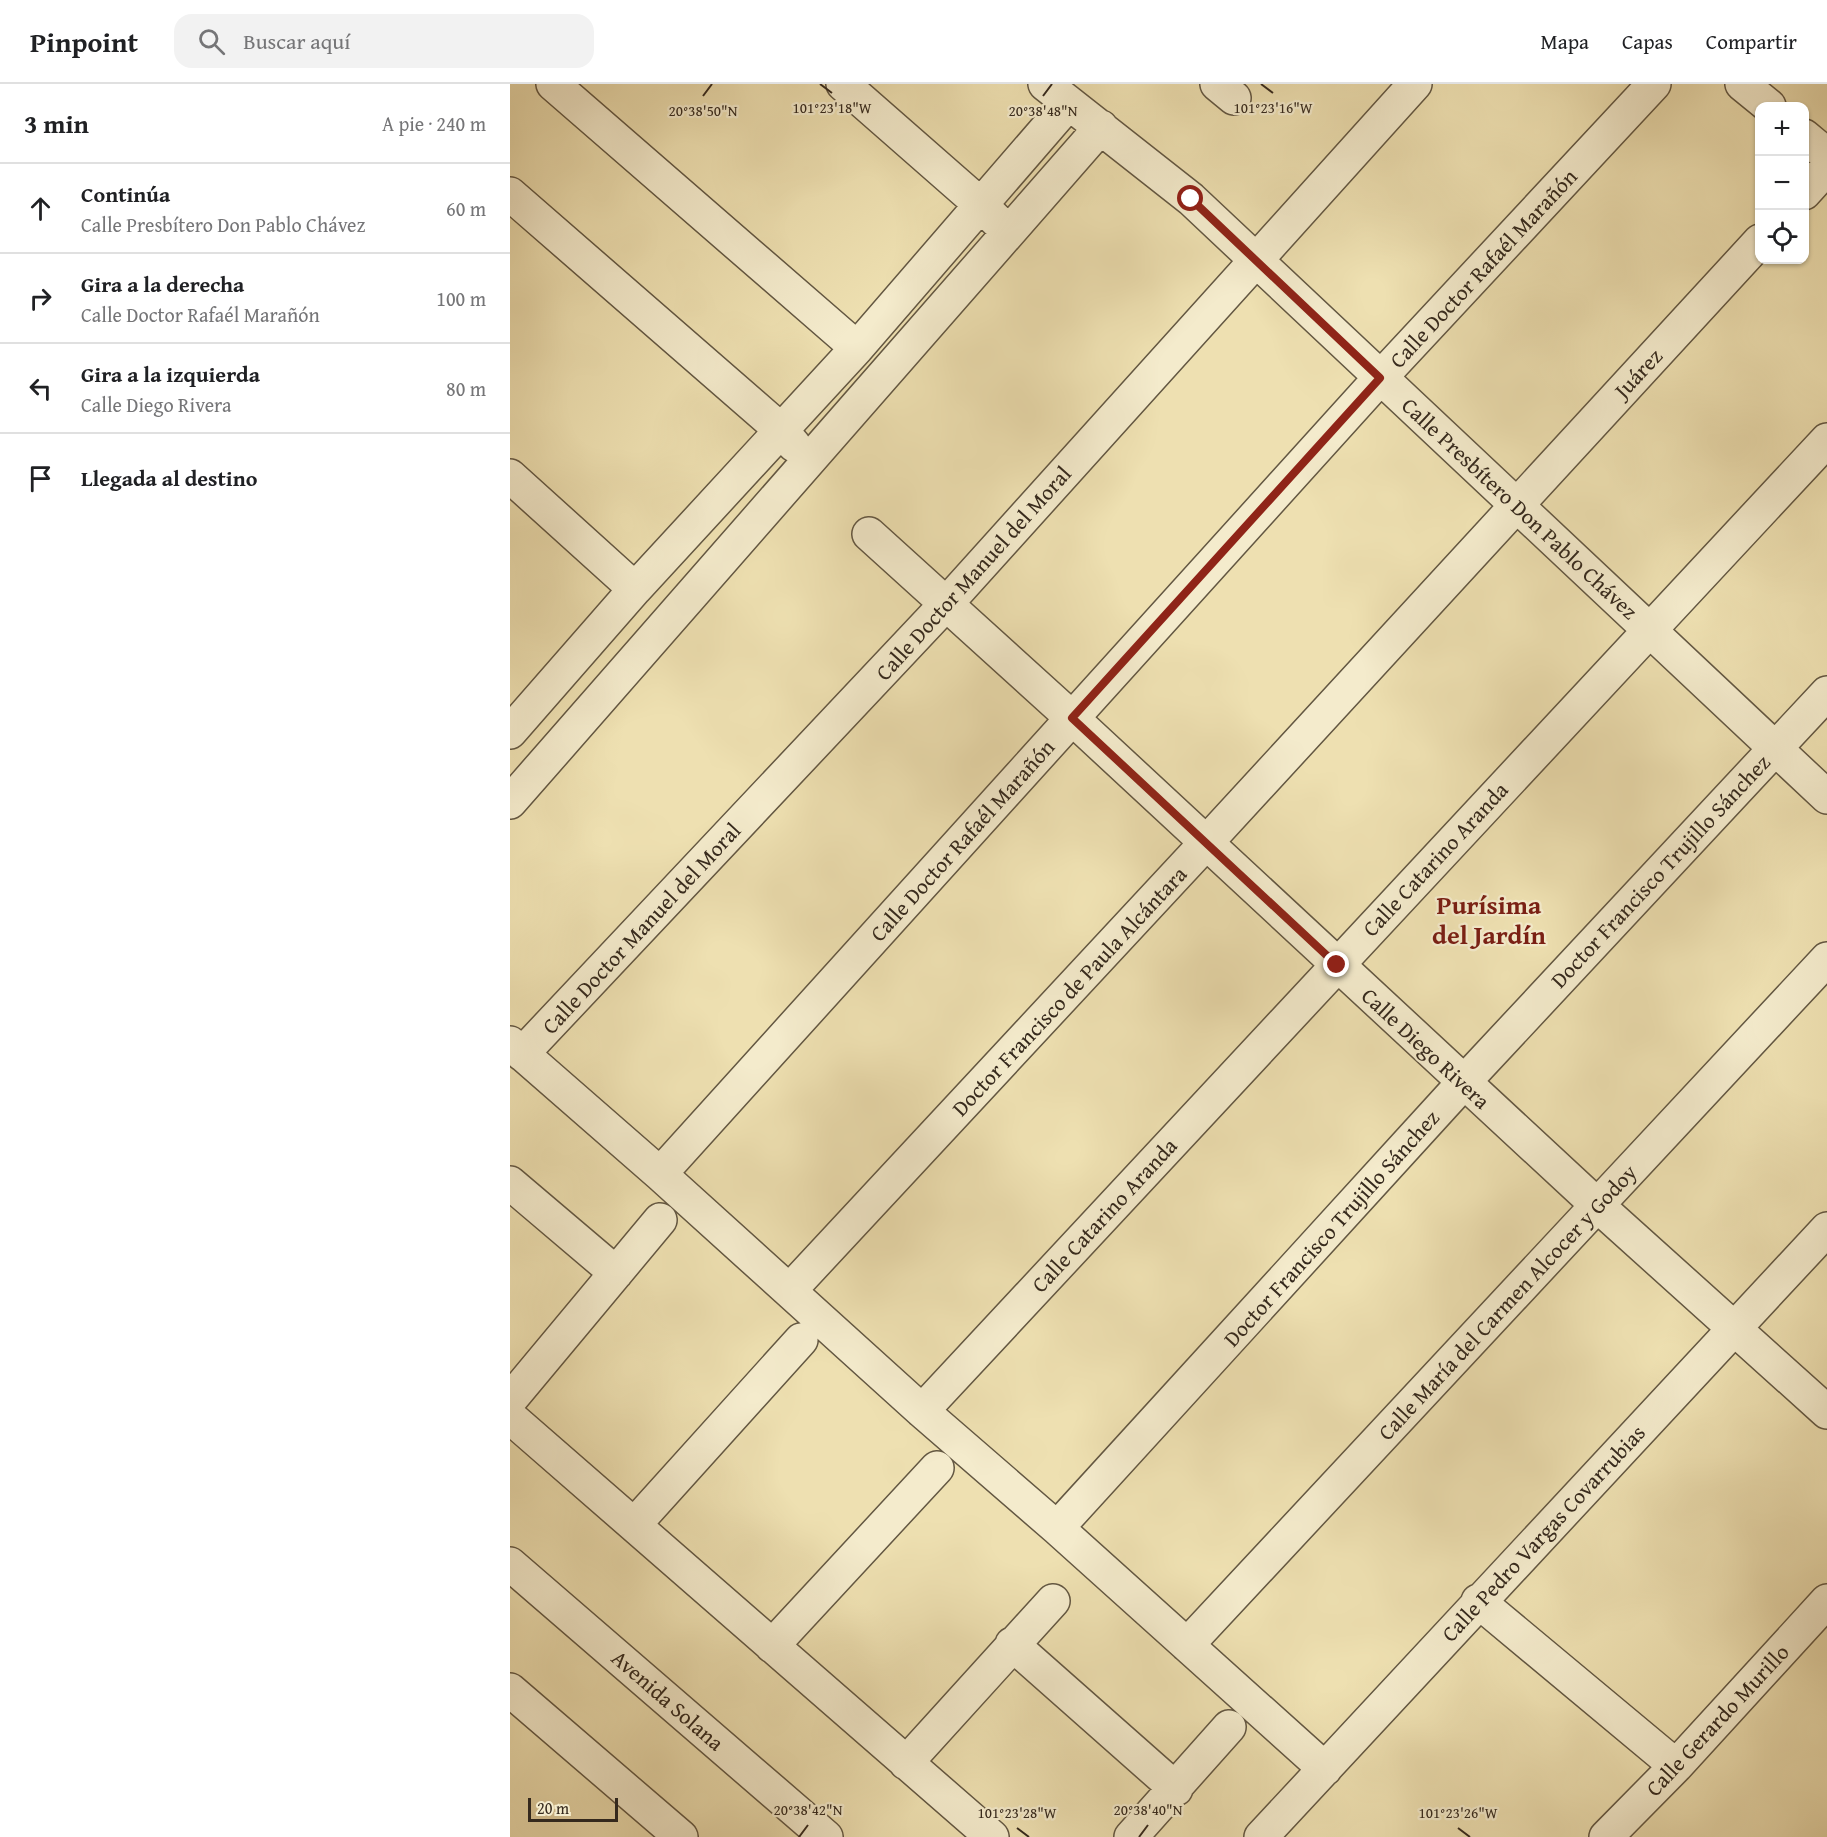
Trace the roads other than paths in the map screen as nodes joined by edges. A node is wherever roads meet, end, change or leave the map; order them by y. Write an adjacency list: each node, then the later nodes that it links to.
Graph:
1 (553, 84): 18 (street)
2 (843, 84): 14 (street)
3 (1415, 84): 17 (street, Calle Doctor Manuel del Moral)
4 (1654, 84): 19 (street, Calle Doctor Rafaél Marañón)
5 (1742, 84): 7 (street)
6 (1057, 94): 8 (street, Calle Presbítero Don Pablo Chávez); 14 (street)
7 (1764, 102)
8 (1101, 127): 15 (street); 17 (street, Calle Presbítero Don Pablo Chávez)
9 (1809, 140): 10 (street)
10 (1827, 155)
11 (1827, 168): 12 (street)
12 (1809, 188)
13 (510, 195): 20 (street)
14 (981, 204): 15 (street); 18 (street)
15 (1009, 233): 22 (street)
16 (1755, 247): 24 (street, Juárez)
17 (1256, 261): 19 (street, Calle Presbítero Don Pablo Chávez); 27 (street, Calle Doctor Manuel del Moral)
18 (857, 348): 20 (street)
19 (1380, 378): 24 (street, Calle Presbítero Don Pablo Chávez); 30 (street, Calle Doctor Rafaél Marañón)
20 (781, 430): 22 (street); 26 (street)
21 (1827, 440): 28 (street, Calle Catarino Aranda)
22 (807, 461): 34 (street)
23 (510, 476): 26 (street)
24 (1517, 505): 28 (street, Calle Presbítero Don Pablo Chávez); 37 (street, Doctor Francisco de Paula Alcántara)
25 (869, 534): 27 (street, Calle Diego Rivera)
26 (635, 589): 31 (street)
27 (946, 604): 30 (street, Calle Diego Rivera); 40 (street, Calle Doctor Manuel del Moral)
28 (1649, 630): 33 (street, Calle Presbítero Don Pablo Chávez); 39 (street, Calle Catarino Aranda)
29 (1827, 693): 33 (street, Doctor Francisco Trujillo Sánchez)
30 (1072, 718): 37 (street, Calle Diego Rivera); 42 (street, Calle Doctor Rafaél Marañón)
31 (510, 732)
32 (510, 738): 34 (street)
33 (1775, 748): 35 (street, Calle Presbítero Don Pablo Chávez); 41 (street, Doctor Francisco Trujillo Sánchez)
34 (541, 766): 36 (street)
35 (1827, 796)
36 (510, 802)
37 (1205, 844): 39 (street, Calle Diego Rivera); 48 (street, Doctor Francisco de Paula Alcántara)
38 (1827, 959): 44 (street, Calle María del Carmen Alcocer y Godoy)
39 (1337, 965): 41 (street, Calle Diego Rivera); 52 (street, Calle Catarino Aranda)
40 (516, 1048): 42 (street)
41 (1464, 1082): 44 (street, Calle Diego Rivera); 57 (street, Doctor Francisco Trujillo Sánchez)
42 (660, 1174): 48 (street)
43 (510, 1183): 47 (street)
44 (1597, 1205): 49 (street, Calle Diego Rivera); 63 (street, Calle María del Carmen Alcocer y Godoy)
45 (660, 1220): 47 (street)
46 (1827, 1229): 49 (street, Calle Pedro Vargas Covarrubias)
47 (616, 1273): 51 (street)
48 (790, 1290): 52 (street)
49 (1734, 1328): 53 (street, Calle Diego Rivera); 60 (street, Calle Pedro Vargas Covarrubias)
50 (801, 1340): 56 (street)
51 (510, 1400)
52 (922, 1411): 57 (street)
53 (1827, 1412)
54 (510, 1417): 56 (street)
55 (938, 1468): 64 (street)
56 (634, 1525): 64 (street)
57 (1057, 1528): 63 (street)
58 (510, 1563): 72 (street, Avenida Solana)
59 (1053, 1600): 62 (street)
60 (1478, 1601): 68 (street); 69 (street, Calle Pedro Vargas Covarrubias)
61 (1827, 1601): 68 (street, Calle Gerardo Murillo)
62 (1012, 1644): 67 (street); 70 (street)
63 (1187, 1645): 69 (street)
64 (772, 1646): 67 (street)
65 (510, 1690): 71 (street)
66 (1229, 1727): 70 (street)
67 (906, 1763): 73 (street)
68 (1676, 1766): 76 (street, Calle Gerardo Murillo)
69 (1324, 1768): 75 (street, Calle Pedro Vargas Covarrubias)
70 (1176, 1789): 74 (street)
71 (681, 1837)
72 (826, 1837)
73 (992, 1837)
74 (1131, 1837)
75 (1261, 1837)
76 (1606, 1837)

